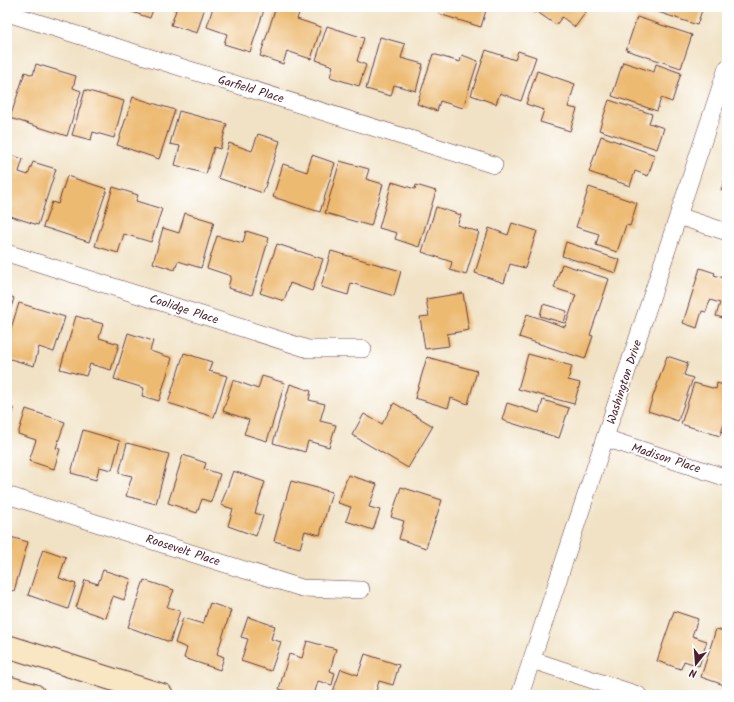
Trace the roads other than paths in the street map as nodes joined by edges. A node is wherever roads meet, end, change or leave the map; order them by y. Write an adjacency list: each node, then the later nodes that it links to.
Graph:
1 (7, 14): 3 (street, Garfield Place)
2 (727, 68): 4 (street, Washington Drive)
3 (494, 165)
4 (678, 216): 5 (street); 8 (street, Washington Drive)
5 (727, 232)
6 (7, 253): 7 (street, Coolidge Place)
7 (363, 349)
8 (605, 438): 9 (street, Madison Place); 13 (street, Washington Drive)
9 (727, 478)
10 (7, 494): 11 (street, Roosevelt Place)
11 (361, 590)
12 (7, 646): 16 (main road)
13 (532, 660): 17 (street, Washington Drive); 18 (street)
14 (7, 687): 15 (main road)
15 (34, 695)
16 (162, 695)
17 (520, 695)
18 (638, 695)

